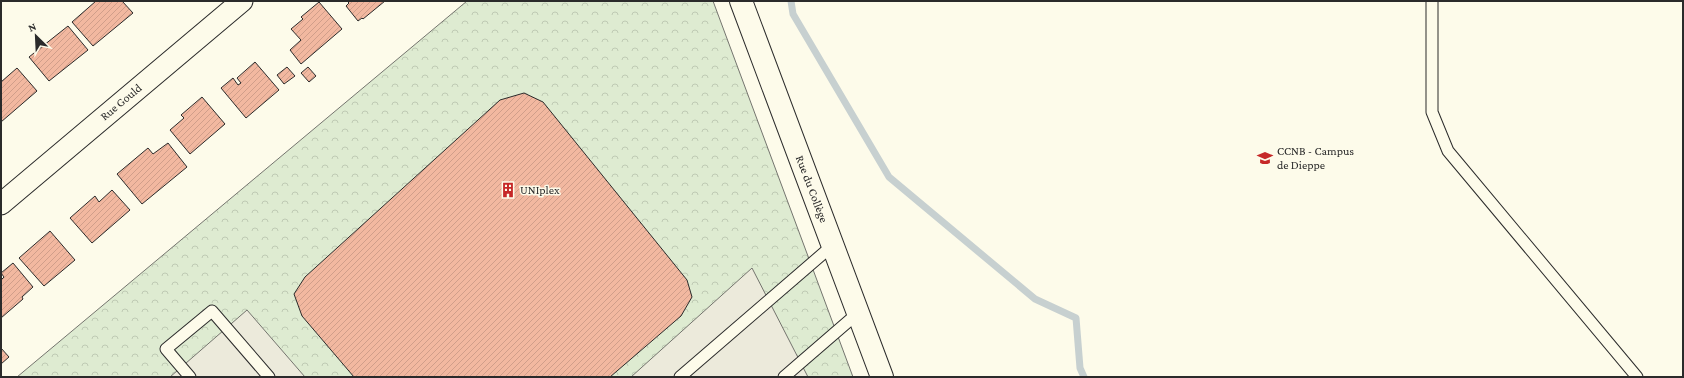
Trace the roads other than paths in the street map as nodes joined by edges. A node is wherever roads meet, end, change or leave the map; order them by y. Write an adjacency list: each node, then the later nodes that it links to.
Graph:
1 (242, 1): 4 (street, Rue Gould)
2 (741, 1): 5 (street, Rue du Collège)
3 (1432, 1): 12 (lane)
4 (1, 204)
5 (833, 245): 6 (street, Rue du Collège); 9 (lane)
6 (858, 313): 10 (lane); 11 (street, Rue du Collège)
7 (190, 377): 8 (lane)
8 (269, 377)
9 (680, 377)
10 (784, 377)
11 (882, 377)
12 (1637, 377)

